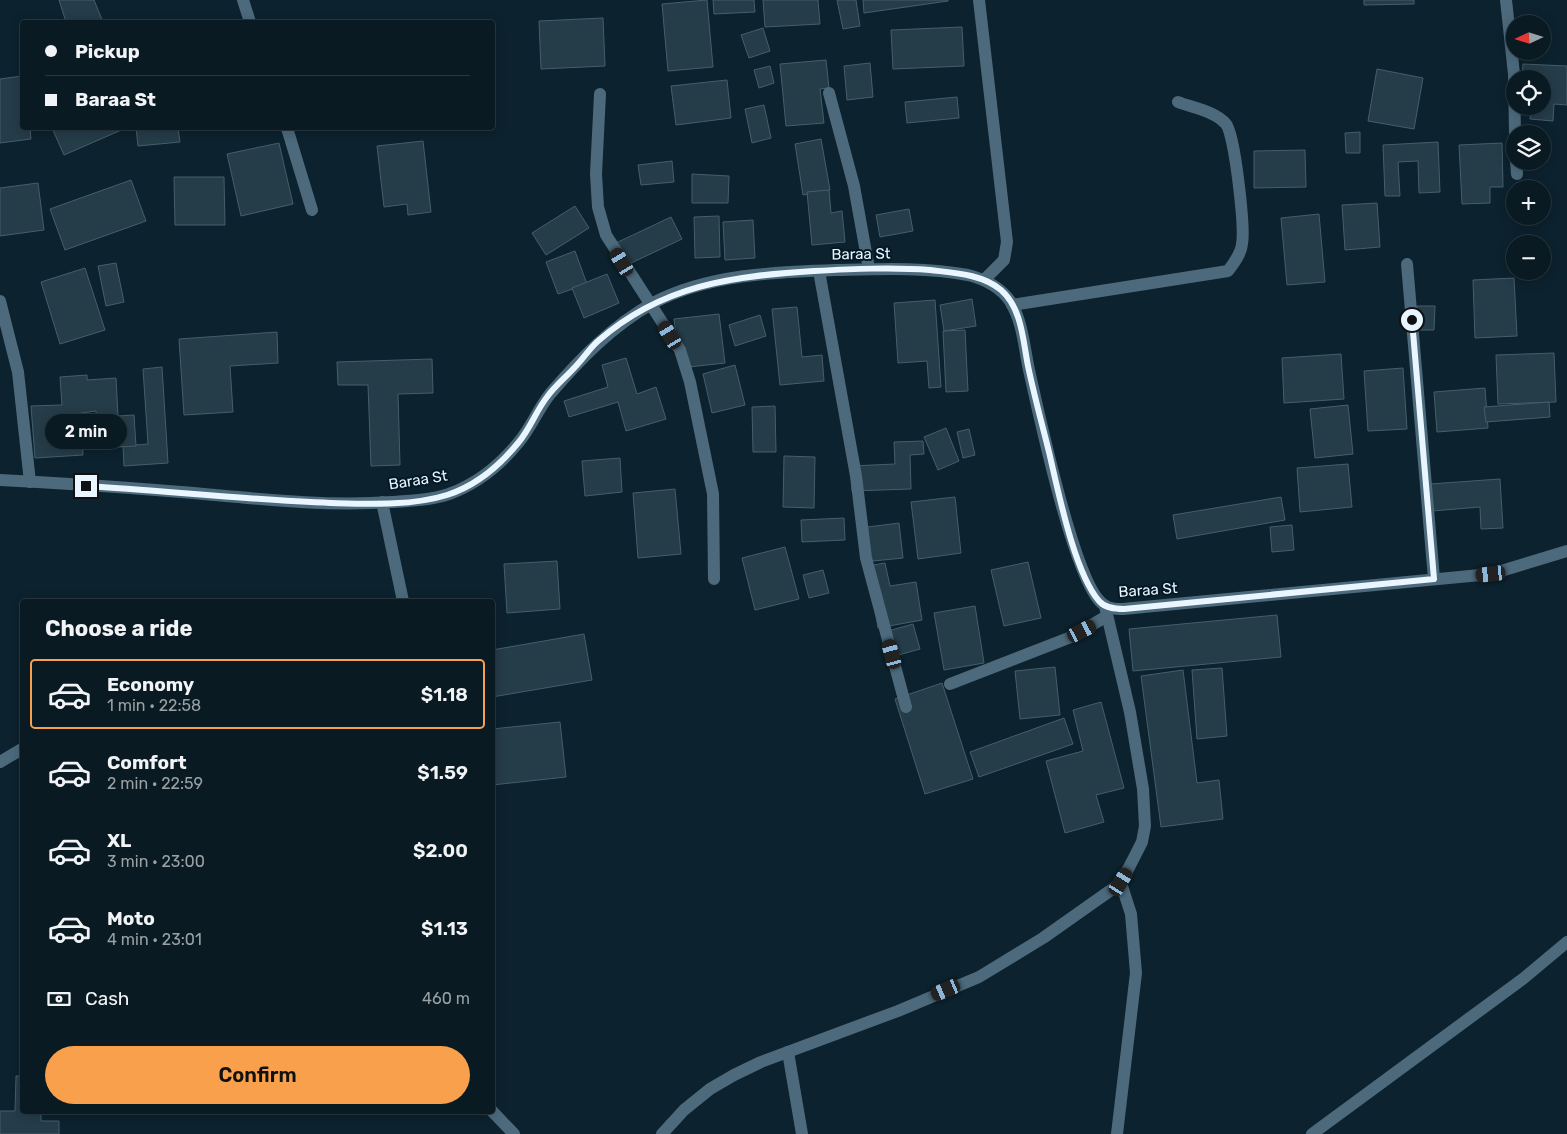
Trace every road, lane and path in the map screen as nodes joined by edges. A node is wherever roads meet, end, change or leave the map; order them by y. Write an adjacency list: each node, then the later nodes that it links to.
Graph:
1 (243, 0): 4 (street)
2 (979, 0): 14 (street)
3 (1506, 0): 8 (street)
4 (249, 20)
5 (829, 93): 12 (street)
6 (600, 94): 16 (street)
7 (1178, 102): 17 (street)
8 (1516, 125)
9 (288, 130): 10 (street)
10 (312, 210)
11 (1407, 264): 23 (street)
12 (870, 269): 13 (street, Baraa St); 14 (street, Baraa St)
13 (819, 271): 16 (street, Baraa St); 27 (street)
14 (984, 280): 17 (street, Baraa St)
15 (0, 301): 19 (street)
16 (652, 304): 20 (street, Baraa St); 22 (street)
17 (1012, 304): 25 (street, Baraa St)
18 (0, 480): 19 (street, Baraa St)
19 (30, 482): 20 (street, Baraa St)
20 (382, 502): 24 (street)
21 (1567, 551): 23 (street, Baraa St)
22 (714, 579)
23 (1434, 579): 25 (street, Baraa St)
24 (403, 599)
25 (1106, 611): 26 (street); 30 (street)
26 (950, 684)
27 (906, 707)
28 (20, 750): 29 (street)
29 (0, 762)
30 (1121, 882): 32 (street); 37 (street)
31 (1567, 942): 38 (street)
32 (788, 1052): 35 (street); 36 (street)
33 (495, 1114): 34 (street)
34 (514, 1134)
35 (662, 1134)
36 (802, 1134)
37 (1117, 1134)
38 (1312, 1134)

